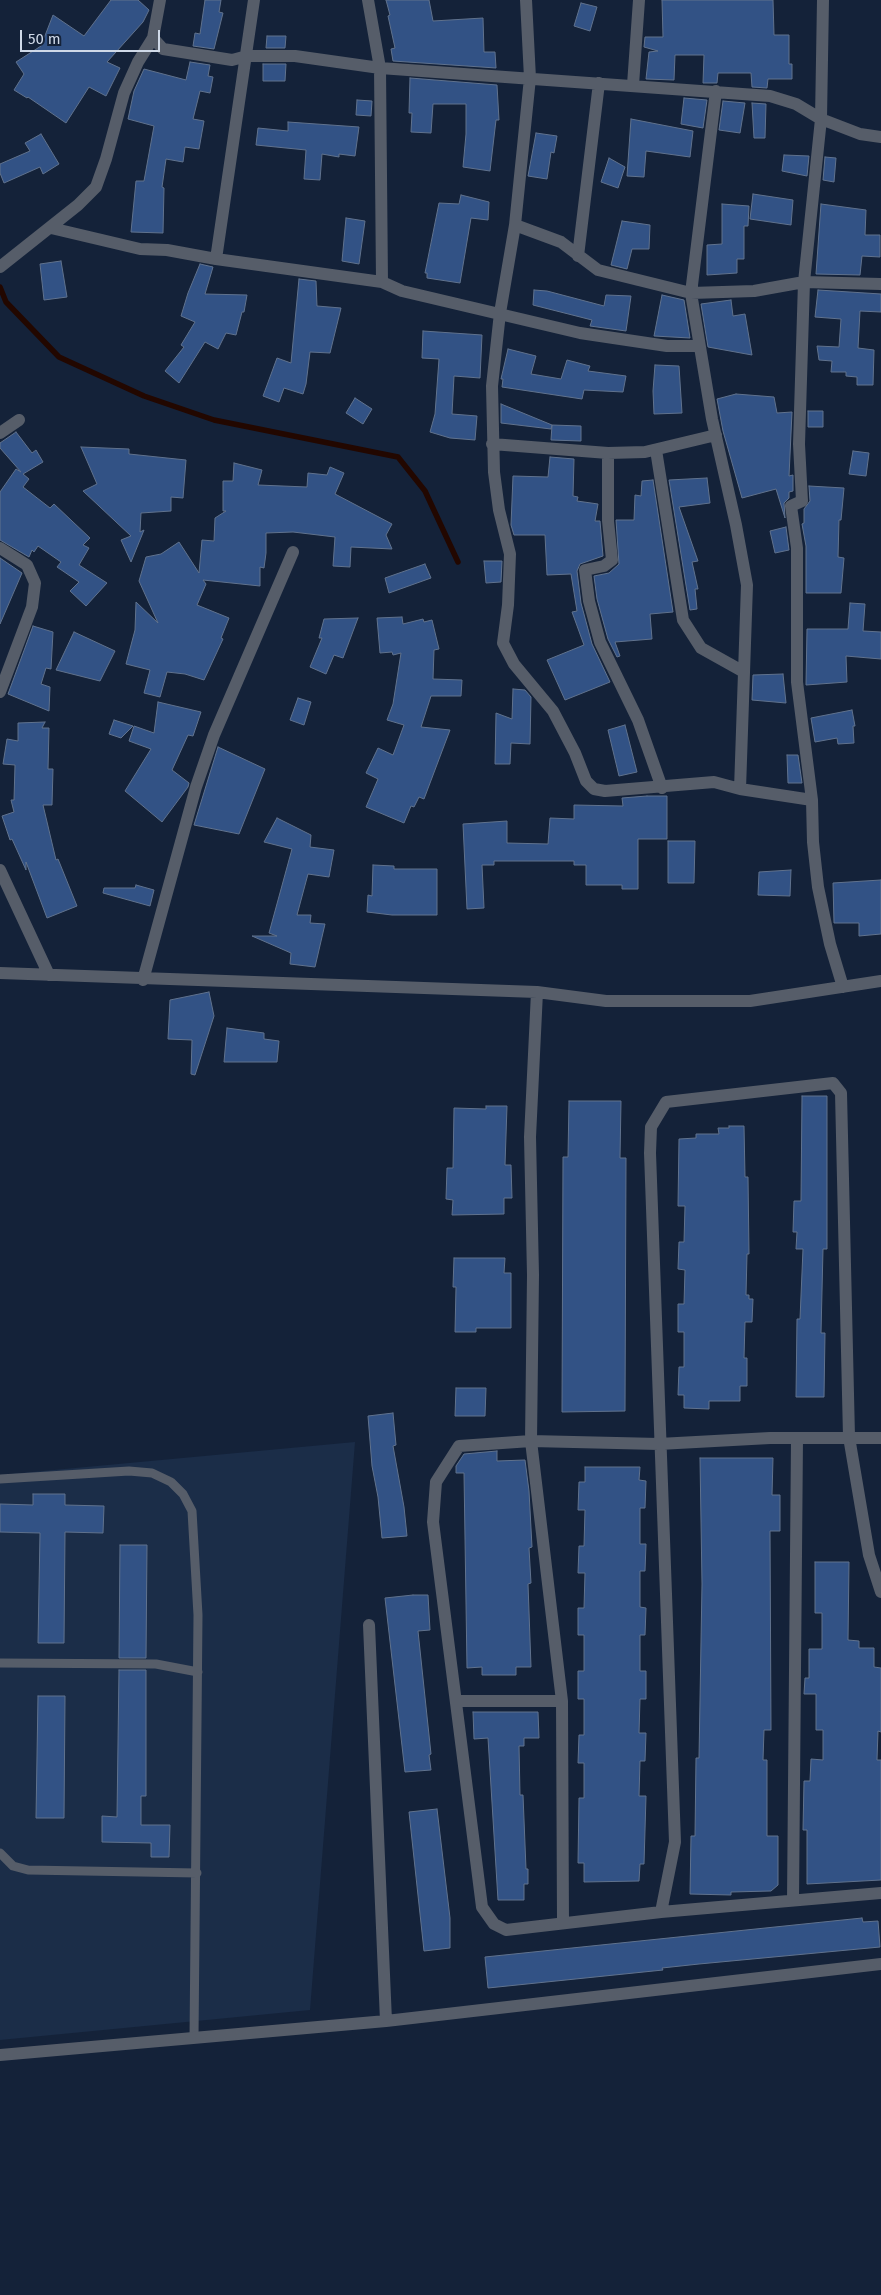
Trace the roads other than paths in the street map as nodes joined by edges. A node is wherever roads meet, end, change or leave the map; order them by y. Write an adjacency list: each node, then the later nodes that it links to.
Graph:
1 (160, 0): 7 (street)
2 (254, 0): 8 (street)
3 (368, 0): 9 (street)
4 (526, 0): 10 (street)
5 (639, 0): 12 (street)
6 (824, 0): 14 (street)
7 (153, 38): 8 (street); 17 (street)
8 (247, 56): 9 (street); 19 (street)
9 (380, 68): 10 (street); 21 (street)
10 (530, 78): 11 (street); 16 (street)
11 (599, 83): 12 (street); 18 (street)
12 (633, 85): 13 (street)
13 (716, 91): 14 (street); 24 (street)
14 (821, 119): 15 (street); 22 (street)
15 (881, 137)
16 (515, 225): 18 (street); 25 (street)
17 (51, 228): 19 (street); 20 (street)
18 (578, 256): 24 (street)
19 (216, 259): 21 (street)
20 (0, 267)
21 (382, 282): 25 (street)
22 (804, 282): 23 (street); 24 (street); 39 (street)
23 (881, 284)
24 (690, 293): 26 (street)
25 (500, 313): 26 (street); 30 (street)
26 (699, 346): 29 (street)
27 (18, 420): 28 (street)
28 (0, 433)
29 (716, 435): 31 (street); 35 (street)
30 (492, 444): 32 (street); 37 (street)
31 (656, 450): 32 (street); 35 (street)
32 (608, 453): 37 (street)
33 (0, 548): 36 (street)
34 (293, 552): 43 (street)
35 (744, 672): 38 (street)
36 (0, 692)
37 (662, 788): 38 (street)
38 (740, 789): 39 (street)
39 (812, 800): 45 (street)
40 (0, 870): 42 (street)
41 (0, 973): 42 (street)
42 (50, 975): 43 (street)
43 (143, 980): 46 (street)
44 (881, 981): 45 (street)
45 (843, 987): 46 (street)
46 (537, 992): 50 (street)
47 (849, 1437): 48 (street); 49 (street); 51 (street); 53 (street)
48 (796, 1438): 51 (street); 62 (street)
49 (881, 1438)
50 (531, 1441): 51 (street); 57 (street); 58 (street)
51 (659, 1444): 63 (street)
52 (0, 1479): 56 (lane)
53 (881, 1592)
54 (368, 1625): 66 (street)
55 (0, 1663): 56 (lane)
56 (198, 1672): 60 (lane)
57 (456, 1701): 58 (street); 64 (street)
58 (562, 1701): 64 (street)
59 (0, 1853): 60 (lane)
60 (197, 1872): 67 (lane)
61 (881, 1893): 62 (street)
62 (793, 1900): 63 (street)
63 (661, 1912): 64 (street)
64 (563, 1923)
65 (881, 1964): 66 (street)
66 (386, 2021): 67 (street)
67 (194, 2038): 68 (street)
68 (0, 2055)

